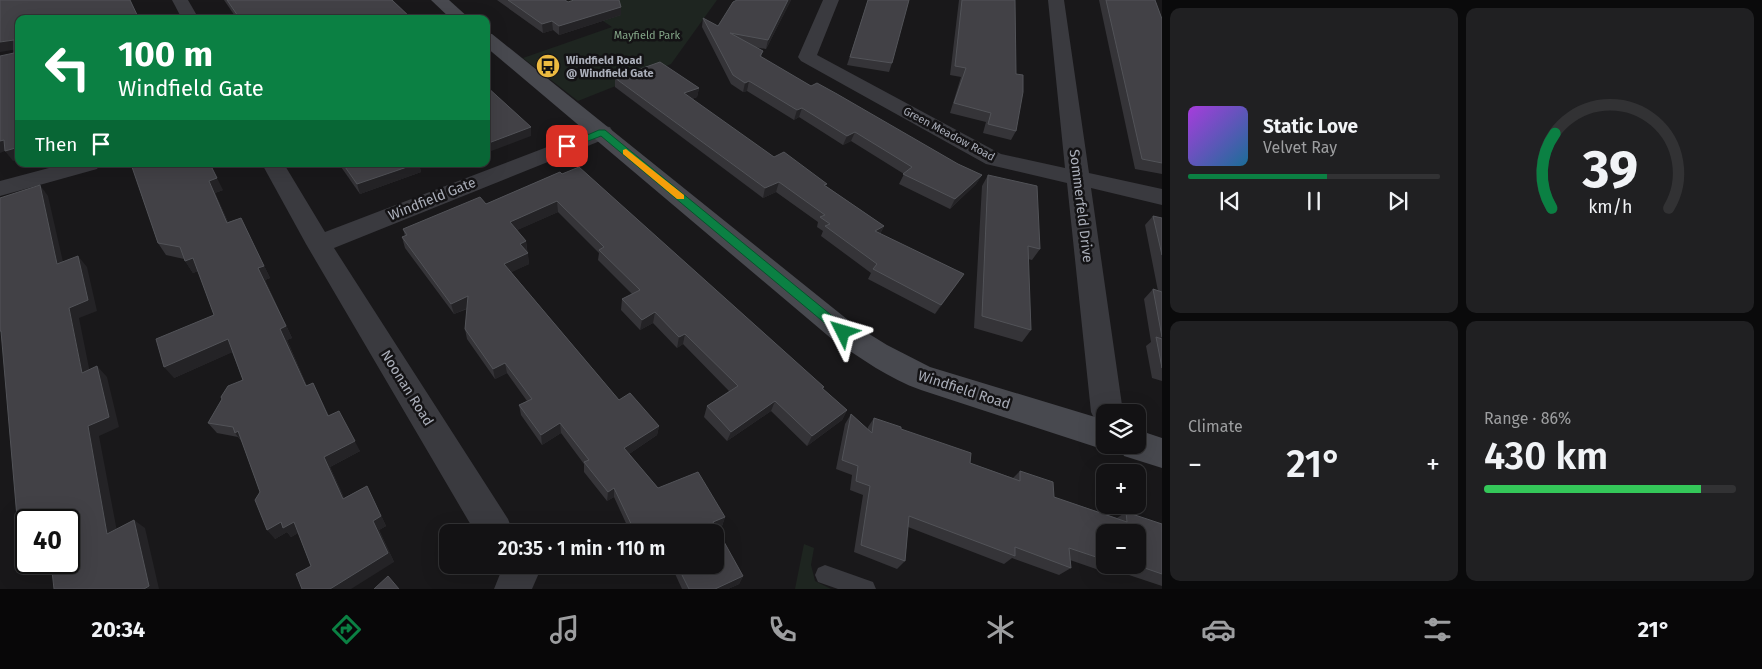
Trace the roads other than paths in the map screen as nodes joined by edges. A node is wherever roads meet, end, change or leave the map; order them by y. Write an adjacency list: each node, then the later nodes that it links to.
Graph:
1 (439, 0): 4 (street)
2 (831, 0): 9 (street, Green Meadow Road)
3 (1056, 0): 9 (street, Sommerfeld Drive)
4 (457, 15)
5 (490, 41): 6 (street, Windfield Road)
6 (602, 132): 12 (street, Windfield Gate); 14 (street, Windfield Road)
7 (78, 167): 10 (street)
8 (275, 167): 12 (street, Noonan Road)
9 (1077, 178): 11 (street, Green Meadow Road); 13 (street, Sommerfeld Drive)
10 (0, 189)
11 (1162, 198)
12 (319, 244): 17 (street, Noonan Road)
13 (1106, 404)
14 (1096, 432)
15 (1146, 448): 16 (street)
16 (1162, 453)
17 (490, 524)
18 (520, 574): 20 (street)
19 (825, 575): 21 (lane)
20 (513, 589)
21 (866, 589)

